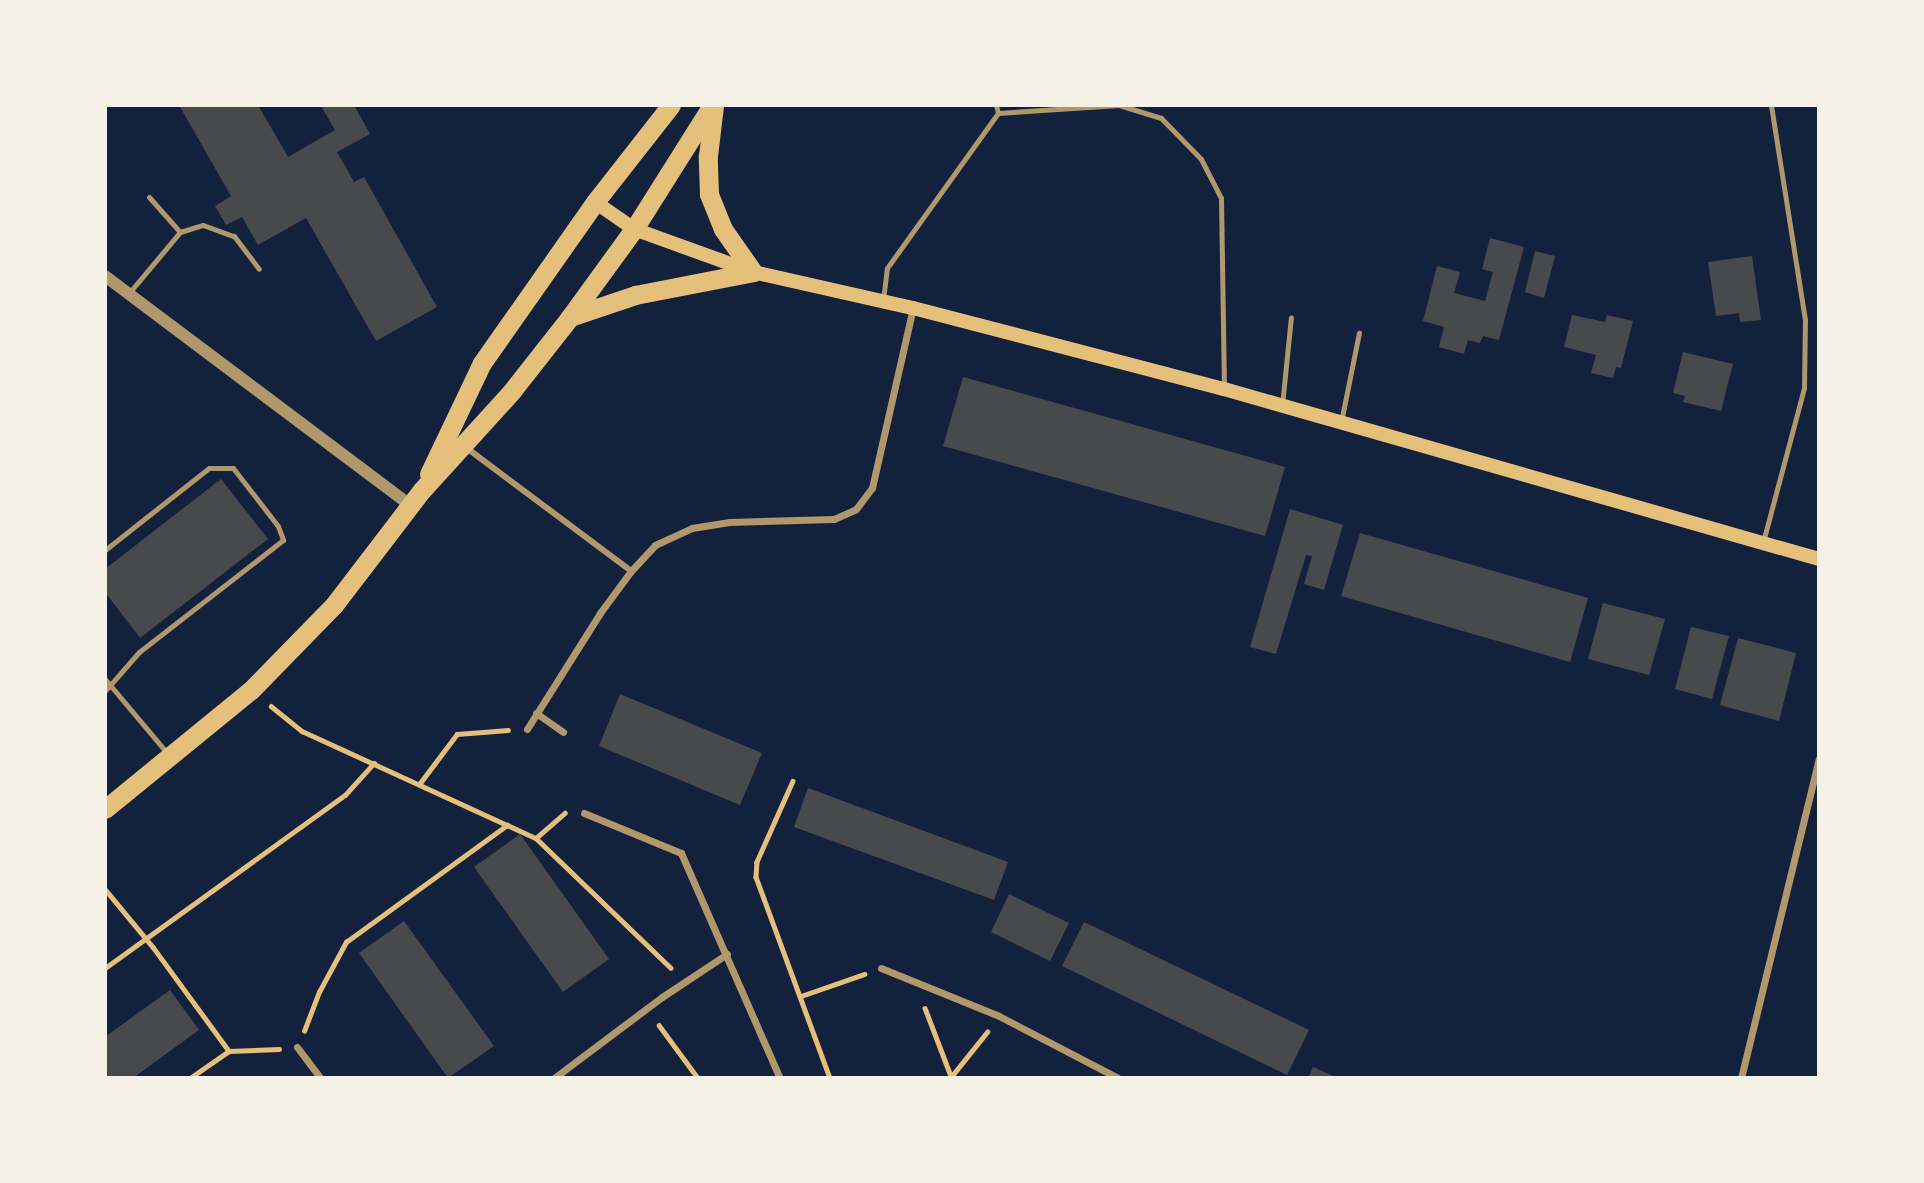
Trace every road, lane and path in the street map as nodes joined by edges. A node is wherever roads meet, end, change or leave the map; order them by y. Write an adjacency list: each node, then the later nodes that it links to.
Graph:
1 (671, 105): 7 (highway)
2 (713, 105): 8 (highway); 11 (highway)
3 (996, 105): 5 (lane)
4 (1771, 105): 24 (lane)
5 (998, 113): 14 (lane); 19 (lane)
6 (149, 198): 9 (lane)
7 (595, 202): 8 (main road); 23 (highway)
8 (634, 229): 11 (main road); 16 (highway)
9 (180, 232): 10 (lane); 13 (lane)
10 (259, 269)
11 (754, 272): 14 (main road); 16 (highway)
12 (105, 276): 13 (street)
13 (129, 293): 23 (street)
14 (883, 300): 15 (main road)
15 (914, 308): 19 (main road); 27 (street)
16 (570, 317): 22 (highway)
17 (1291, 317): 20 (lane)
18 (1359, 333): 21 (lane)
19 (1224, 389): 20 (main road)
20 (1282, 405): 21 (main road)
21 (1341, 422): 24 (main road)
22 (464, 446): 23 (highway); 27 (street)
23 (416, 497): 30 (highway)
24 (1763, 542): 26 (main road)
25 (105, 550): 29 (lane)
26 (1819, 559)
27 (631, 571): 32 (street)
28 (105, 679): 29 (lane)
29 (111, 686): 31 (lane); 35 (lane)
30 (251, 690): 35 (highway); 37 (path)
31 (105, 691)
32 (536, 713): 33 (street); 34 (street)
33 (527, 729): 39 (path)
34 (563, 732)
35 (170, 757): 40 (highway)
36 (1819, 758): 64 (street)
37 (374, 762): 39 (path); 45 (path)
38 (793, 781): 51 (path)
39 (420, 783): 42 (path)
40 (105, 809)
41 (584, 813): 43 (path); 46 (street)
42 (508, 825): 43 (path); 54 (path)
43 (536, 838): 49 (path)
44 (105, 889): 45 (path)
45 (145, 939): 47 (path); 55 (path)
46 (727, 954): 49 (street); 61 (street)
47 (105, 968)
48 (881, 968): 50 (street); 51 (path)
49 (685, 981): 52 (street)
50 (914, 982): 53 (street); 56 (path)
51 (801, 996): 62 (path)
52 (647, 1008): 59 (street); 60 (path)
53 (999, 1016): 56 (path); 63 (street)
54 (298, 1047): 55 (path); 58 (street)
55 (229, 1051): 57 (path)
56 (951, 1077)
57 (190, 1078)
58 (320, 1078)
59 (554, 1078)
60 (698, 1078)
61 (780, 1078)
62 (830, 1078)
63 (1118, 1078)
64 (1741, 1078)

